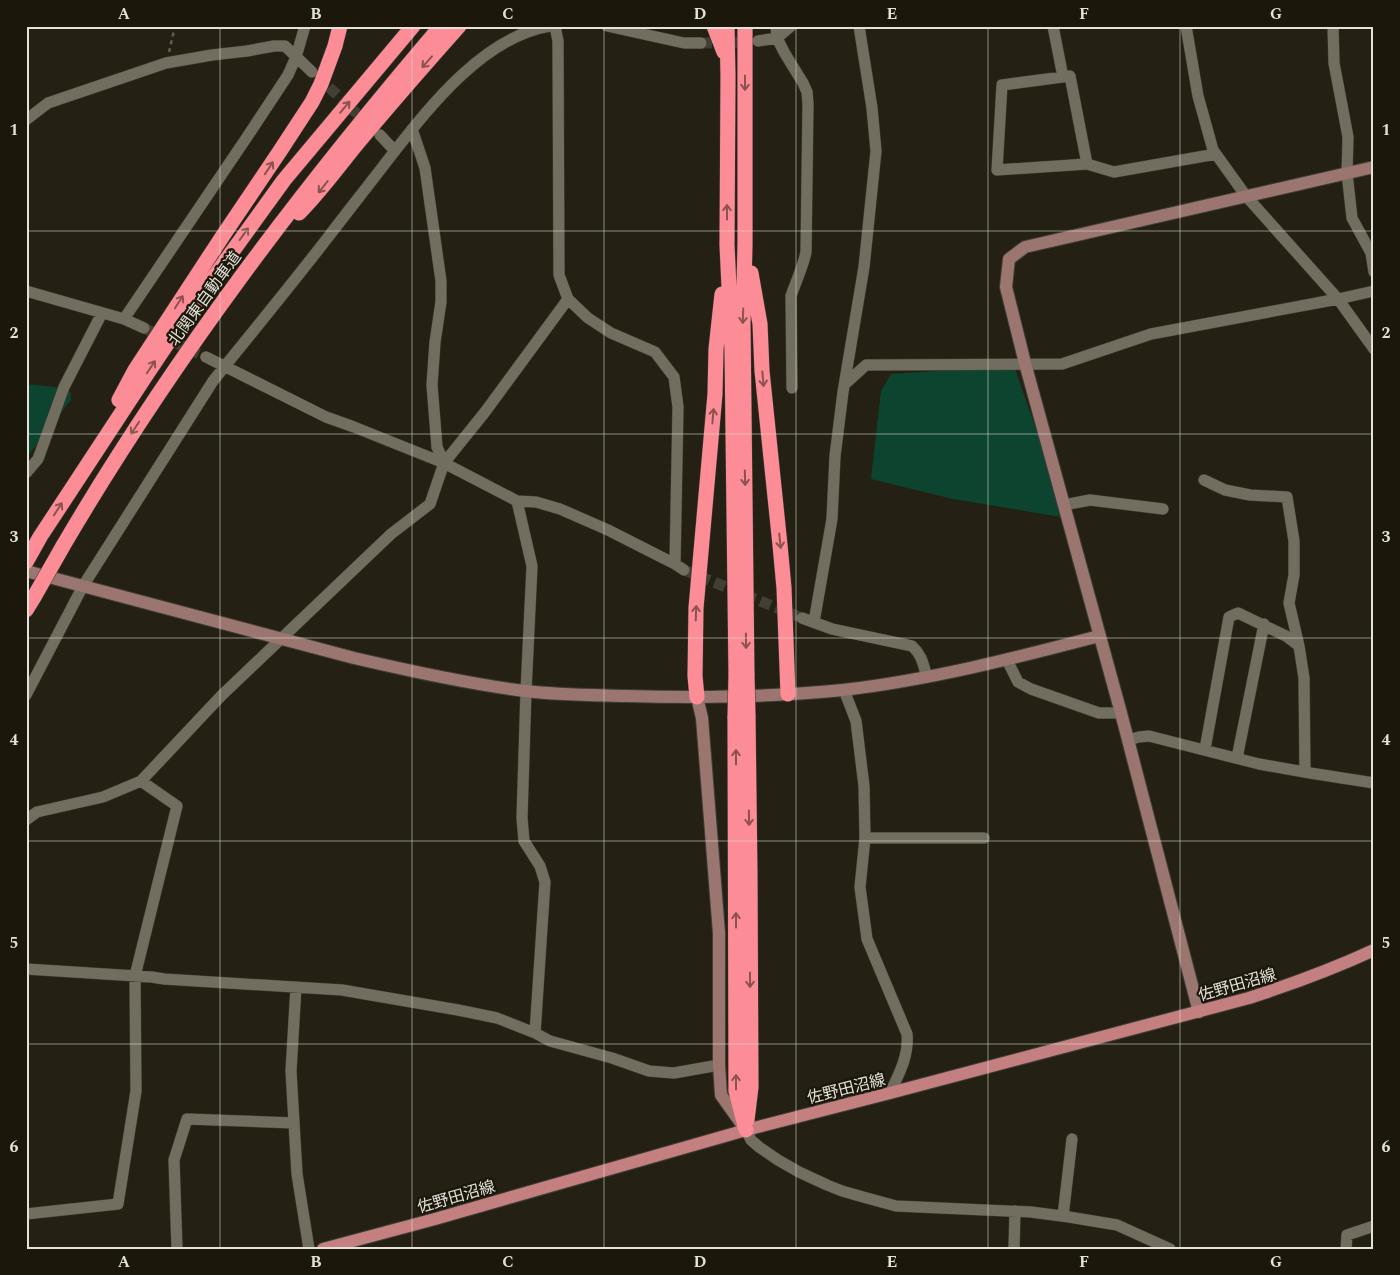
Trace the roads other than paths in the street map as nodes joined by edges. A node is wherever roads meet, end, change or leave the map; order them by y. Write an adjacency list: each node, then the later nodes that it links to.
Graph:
1 (305, 26): 19 (street)
2 (340, 26): 52 (highway, one-way to 2)
3 (413, 26): 52 (highway, 北関東自動車道, one-way to 3)
4 (441, 26): 34 (highway, 北関東自動車道)
5 (459, 26): 34 (highway, one-way to 34)
6 (550, 26): 24 (street)
7 (554, 26): 38 (street)
8 (607, 26): 18 (street)
9 (714, 26): 21 (highway)
10 (727, 26): 21 (highway)
11 (791, 26): 17 (street)
12 (859, 26): 47 (street)
13 (1053, 26): 22 (street)
14 (1186, 26): 27 (street)
15 (1332, 26): 30 (street)
16 (748, 32): 17 (street); 32 (highway, one-way to 32)
17 (776, 32): 48 (street)
18 (700, 43)
19 (296, 56): 20 (street); 23 (street); 41 (street)
20 (312, 72)
21 (728, 76): 33 (highway, one-way to 21)
22 (1063, 77): 28 (street); 28 (street)
23 (26, 120)
24 (412, 129): 26 (street); 49 (street)
25 (380, 136): 26 (street)
26 (395, 151): 46 (street)
27 (1216, 154): 28 (street); 31 (street)
28 (1087, 164)
29 (1374, 167): 30 (street)
30 (1347, 173): 31 (street); 35 (street)
31 (1246, 196): 39 (street); 45 (street)
32 (746, 244): 67 (highway, one-way to 67); 71 (highway, one-way to 71)
33 (727, 245): 67 (highway); 73 (highway, one-way to 33)
34 (253, 259): 59 (highway, 北関東自動車道, one-way to 59, bridge)
35 (1374, 272)
36 (26, 291): 40 (street)
37 (1374, 291): 39 (street)
38 (568, 299): 49 (street); 53 (street)
39 (1338, 299): 43 (street); 45 (street)
40 (102, 313): 41 (street); 50 (street)
41 (124, 319): 42 (street)
42 (144, 328)
43 (1374, 350)
44 (206, 357): 46 (street)
45 (1025, 363): 47 (street); 54 (street)
46 (224, 366): 49 (street); 58 (street)
47 (845, 384): 61 (street)
48 (792, 388)
49 (444, 463): 53 (street); 64 (street)
50 (26, 473)
51 (1204, 480): 65 (street)
52 (76, 481): 56 (highway, 北関東自動車道, one-way to 52)
53 (518, 501): 70 (street)
54 (1064, 505): 55 (street); 63 (street)
55 (1163, 509)
56 (26, 562)
57 (26, 571): 58 (street)
58 (83, 586): 64 (street); 72 (street)
59 (26, 610)
60 (802, 618): 61 (street)
61 (814, 622): 68 (street)
62 (1264, 624): 65 (street); 76 (street); 77 (street)
63 (1099, 636): 66 (street); 74 (street)
64 (282, 638): 70 (street); 79 (street)
65 (1299, 646): 78 (street)
66 (1007, 660): 68 (street); 74 (street)
67 (741, 675): 93 (highway, bridge)
68 (927, 677): 69 (street)
69 (844, 690): 71 (street); 82 (street)
70 (526, 691): 73 (street); 89 (street)
71 (788, 694): 73 (street)
72 (26, 695)
73 (697, 697): 90 (street)
74 (1121, 713): 75 (street)
75 (1128, 740): 76 (street); 88 (street)
76 (1205, 749): 77 (street)
77 (1237, 758): 78 (street)
78 (1305, 772): 80 (street)
79 (141, 781): 81 (street); 86 (street)
80 (1374, 782)
81 (26, 820)
82 (865, 838): 83 (street); 91 (street)
83 (984, 838)
84 (1374, 950): 88 (main road, 佐野田沼線)
85 (26, 969): 86 (street)
86 (135, 976): 87 (street); 96 (street)
87 (296, 987): 89 (street); 92 (street)
88 (1200, 1012): 91 (main road, 佐野田沼線)
89 (535, 1033): 90 (street)
90 (719, 1065): 93 (street)
91 (890, 1094): 93 (main road, 佐野田沼線)
92 (294, 1123): 99 (street); 100 (street)
93 (746, 1130): 95 (street); 101 (main road, 佐野田沼線)
94 (1072, 1139): 97 (street)
95 (1015, 1212): 97 (street); 102 (street)
96 (26, 1214)
97 (1063, 1216): 103 (street)
98 (1374, 1226): 104 (street)
99 (177, 1249)
100 (309, 1249)
101 (324, 1249)
102 (1014, 1249)
103 (1170, 1249)
104 (1346, 1249)

